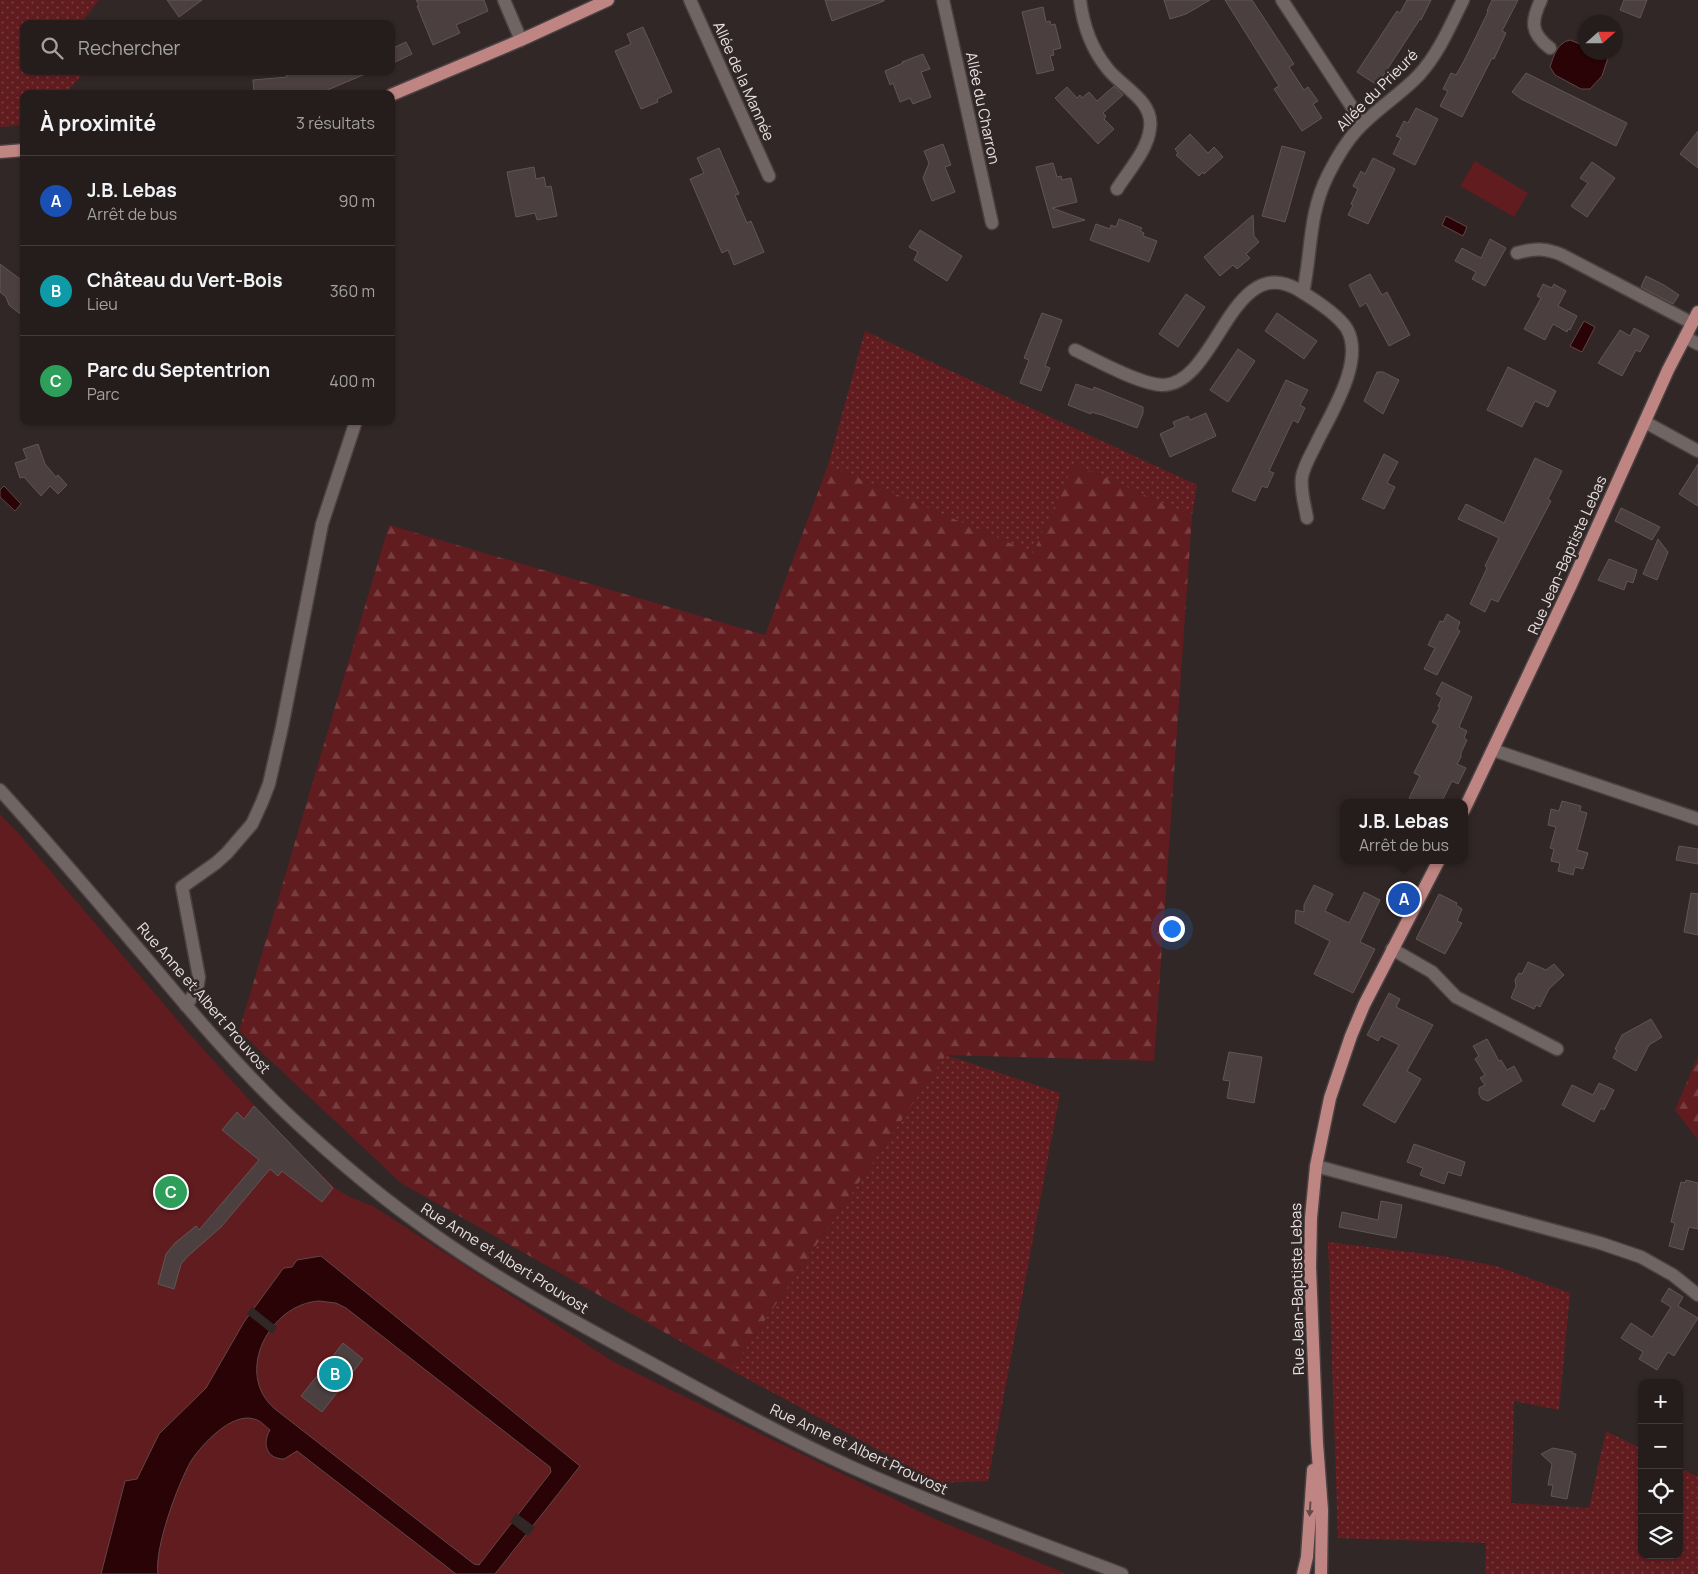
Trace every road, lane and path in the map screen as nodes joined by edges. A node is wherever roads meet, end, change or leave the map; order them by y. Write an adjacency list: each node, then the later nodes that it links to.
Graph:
1 (504, 0): 9 (street)
2 (608, 0): 9 (main road)
3 (690, 0): 15 (street, Allée de la Mannée)
4 (943, 0): 17 (street, Allée du Charron)
5 (1080, 0): 16 (street)
6 (1282, 0): 12 (street)
7 (1463, 0): 12 (street, Allée du Prieuré)
8 (1541, 0): 10 (street)
9 (521, 40): 11 (main road)
10 (1550, 48)
11 (395, 93)
12 (1363, 124): 19 (street, Allée du Prieuré)
13 (20, 150): 14 (main road)
14 (0, 152)
15 (769, 176)
16 (1117, 189)
17 (992, 223)
18 (1517, 252): 20 (street)
19 (1304, 293): 23 (street); 27 (street)
20 (1695, 318): 21 (main road, Rue Jean-Baptiste Lebas)
21 (1685, 337): 22 (street); 24 (main road, Rue Jean-Baptiste Lebas)
22 (1698, 344)
23 (1075, 350)
24 (1645, 422): 26 (street); 28 (main road, Rue Jean-Baptiste Lebas)
25 (355, 425): 34 (street)
26 (1698, 451)
27 (1307, 518)
28 (1493, 750): 30 (main road, Rue Jean-Baptiste Lebas); 31 (street)
29 (0, 790): 34 (street, Rue Anne et Albert Prouvost)
30 (1468, 802)
31 (1698, 819)
32 (1437, 864): 33 (main road, Rue Jean-Baptiste Lebas)
33 (1392, 949): 35 (street); 36 (main road, Rue Jean-Baptiste Lebas)
34 (186, 1006): 39 (street, Rue Anne et Albert Prouvost)
35 (1557, 1049)
36 (1316, 1166): 37 (street); 38 (main road, Rue Jean-Baptiste Lebas)
37 (1698, 1295)
38 (1317, 1443): 40 (main road, Rue Jean-Baptiste Lebas, one-way to 40); 41 (main road, Rue Jean-Baptiste Lebas)
39 (1122, 1574)
40 (1303, 1574)
41 (1321, 1574)

